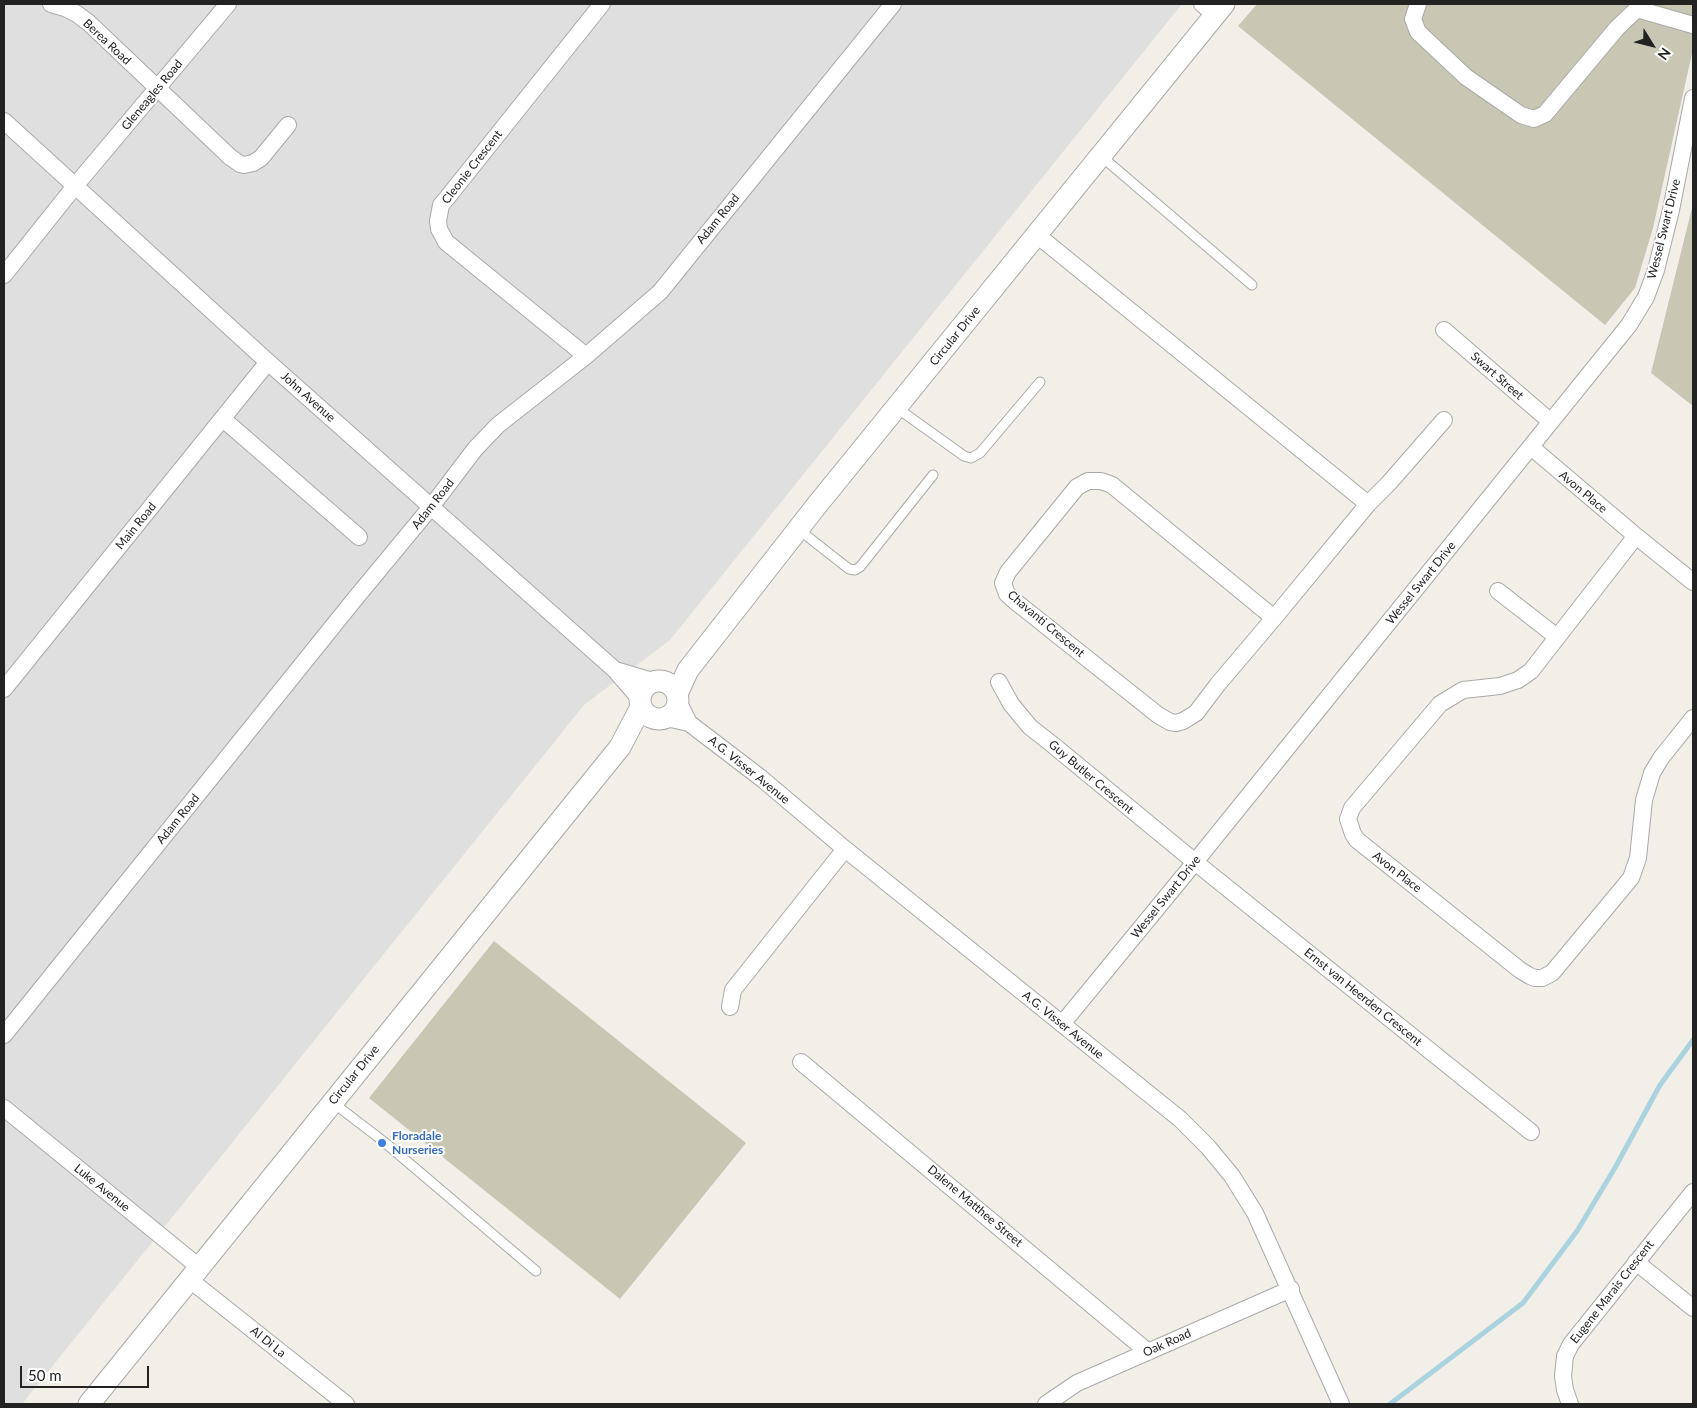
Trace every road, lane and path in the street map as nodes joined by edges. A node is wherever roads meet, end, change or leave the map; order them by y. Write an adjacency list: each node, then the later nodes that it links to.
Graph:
1 (51, 4): 9 (street, Berea Road)
2 (228, 4): 9 (street, Gleneagles Road)
3 (602, 4): 19 (street, Cleonie Crescent)
4 (893, 4): 19 (street, Adam Road)
5 (1418, 4): 6 (street)
6 (1637, 6): 8 (street)
7 (1214, 7): 13 (street, Circular Drive)
8 (1693, 25)
9 (158, 88): 12 (street, Berea Road); 14 (street, Gleneagles Road)
10 (1693, 98): 25 (street, Wessel Swart Drive)
11 (4, 121): 14 (street, John Avenue)
12 (288, 125)
13 (1101, 156): 15 (street, Circular Drive); 17 (lane)
14 (75, 186): 16 (street, Gleneagles Road); 20 (street, John Avenue)
15 (1037, 235): 22 (street, Circular Drive); 28 (street)
16 (4, 275)
17 (1252, 285)
18 (1444, 330): 25 (street, Swart Street)
19 (586, 356): 29 (street, Adam Road)
20 (268, 362): 23 (street, Main Road); 29 (street, John Avenue)
21 (1040, 382): 22 (lane)
22 (897, 408): 30 (street, Circular Drive)
23 (223, 419): 32 (street); 41 (street, Main Road)
24 (1444, 420): 28 (street, Chavanti Crescent)
25 (1551, 422): 26 (street, Wessel Swart Drive)
26 (1531, 447): 31 (street, Avon Place); 47 (street, Wessel Swart Drive)
27 (933, 475): 30 (lane)
28 (1368, 504): 35 (street, Chavanti Crescent)
29 (431, 507): 37 (street, John Avenue); 50 (street, Adam Road)
30 (798, 529): 38 (street, Circular Drive)
31 (1636, 536): 33 (street, Avon Place); 36 (street, Avon Place)
32 (359, 537)
33 (1693, 582)
34 (1498, 591): 36 (street)
35 (1274, 618): 35 (street, Chavanti Crescent)
36 (1557, 637): 44 (street, Avon Place)
37 (614, 670): 39 (street, John Avenue); 42 (street, John Avenue)
38 (688, 670): 39 (street); 43 (street, Circular Drive)
39 (656, 681): 42 (street); 43 (street)
40 (999, 682): 47 (street, Guy Butler Crescent)
41 (4, 689)
42 (641, 703): 43 (street); 45 (street, Circular Drive)
43 (670, 708): 45 (street, Circular Drive); 46 (street, A.G. Visser Avenue)
44 (1693, 718)
45 (620, 747): 52 (street, Circular Drive)
46 (845, 849): 48 (street); 49 (street, A.G. Visser Avenue)
47 (1195, 862): 49 (street, Wessel Swart Drive); 54 (street, Ernst van Heerden Crescent)
48 (730, 1007)
49 (1062, 1024): 59 (street, A.G. Visser Avenue)
50 (4, 1035)
51 (801, 1062): 61 (street, Dalene Matthee Street)
52 (332, 1102): 57 (lane); 58 (street, Circular Drive)
53 (4, 1108): 58 (street, Luke Avenue)
54 (1532, 1132)
55 (1693, 1192): 56 (street, Eugene Marais Crescent)
56 (1636, 1262): 60 (street); 66 (street, Eugene Marais Crescent)
57 (536, 1271)
58 (194, 1273): 62 (street, Circular Drive); 63 (street, Al Di La)
59 (1291, 1289): 61 (street, Oak Road); 65 (street, A.G. Visser Avenue)
60 (1693, 1308)
61 (1148, 1352): 64 (street, Oak Road)
62 (88, 1404)
63 (346, 1404)
64 (1046, 1404)
65 (1341, 1404)
66 (1570, 1404)

